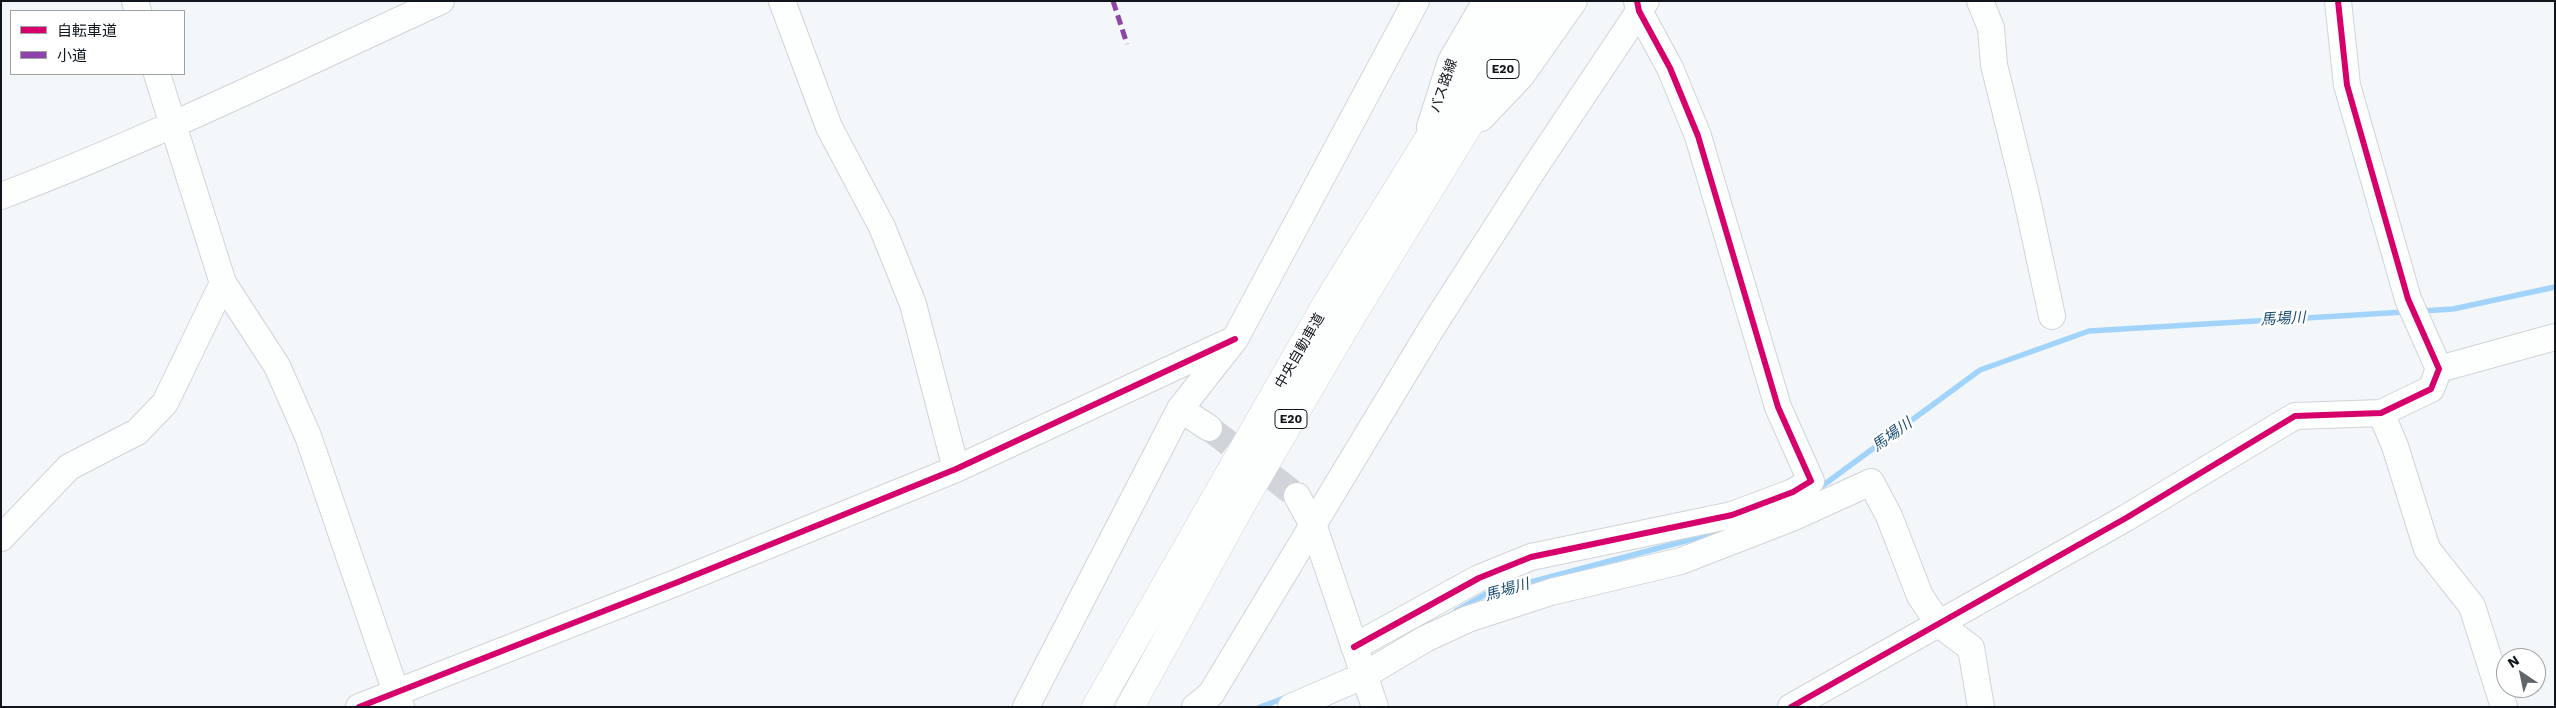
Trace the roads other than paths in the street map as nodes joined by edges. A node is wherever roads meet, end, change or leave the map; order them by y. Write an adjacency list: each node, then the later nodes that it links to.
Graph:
1 (441, 1): 12 (street)
2 (782, 1): 24 (street)
3 (1416, 1): 19 (street)
4 (1486, 1): 14 (street, バス路線)
5 (1514, 1): 14 (highway, 中央自動車道 / E20)
6 (1545, 1): 13 (highway, 中央自動車道 / E20)
7 (1574, 1): 13 (street)
8 (1980, 1): 17 (street)
9 (2338, 1): 20 (street)
10 (1640, 4): 26 (street); 27 (street)
11 (157, 75): 12 (street)
12 (173, 123): 15 (street); 16 (street)
13 (1462, 137): 35 (highway, 中央自動車道 / E20)
14 (1424, 147): 34 (highway, 中央自動車道 / E20)
15 (1, 196)
16 (223, 283): 28 (street); 31 (street)
17 (2052, 316)
18 (2555, 337): 20 (street)
19 (1236, 339): 21 (street); 24 (street)
20 (2439, 369): 22 (street)
21 (1180, 410): 23 (street); 33 (street)
22 (2381, 413): 29 (street); 41 (street)
23 (1210, 428)
24 (956, 469): 31 (street)
25 (1298, 496): 26 (street)
26 (1314, 527): 30 (street); 36 (street)
27 (1736, 527): 29 (street); 30 (street); 30 (street)
28 (1, 538)
29 (1939, 624): 39 (street); 40 (street)
30 (1358, 662): 37 (street); 38 (street)
31 (398, 699): 32 (street)
32 (359, 707)
33 (1026, 707)
34 (1096, 707)
35 (1130, 707)
36 (1195, 707)
37 (1291, 707)
38 (1375, 707)
39 (1791, 707)
40 (1980, 707)
41 (2504, 707)

